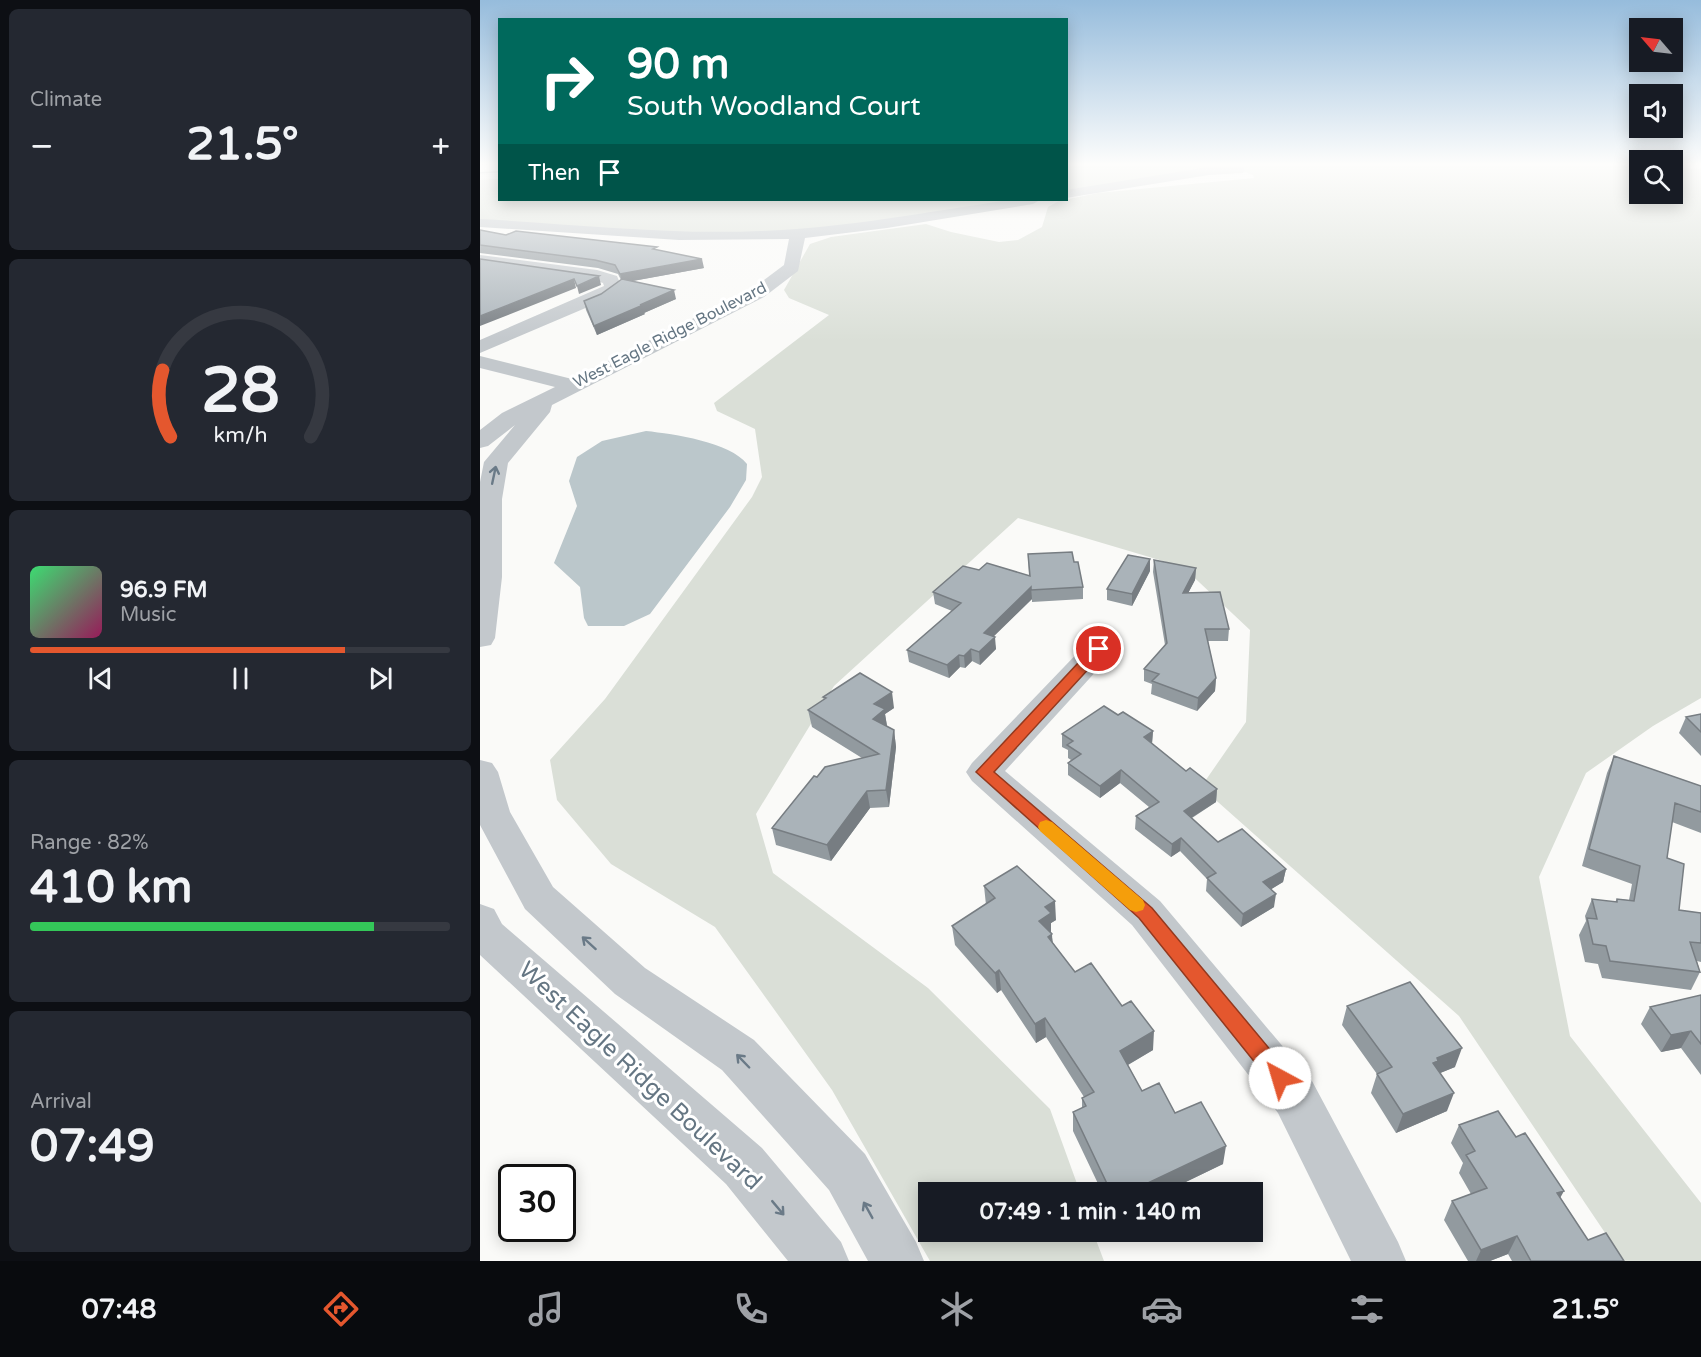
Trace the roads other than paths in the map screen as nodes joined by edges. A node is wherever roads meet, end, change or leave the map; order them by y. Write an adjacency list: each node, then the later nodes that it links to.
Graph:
1 (497, 224): 3 (street)
2 (883, 224): 4 (street)
3 (519, 225): 4 (street); 5 (street)
4 (798, 234): 9 (street, West Eagle Ridge Boulevard)
5 (490, 240)
6 (480, 260): 7 (street)
7 (480, 347)
8 (480, 362): 9 (street)
9 (572, 385): 10 (street, West Eagle Ridge Boulevard)
10 (549, 398): 11 (street, West Eagle Ridge Boulevard); 12 (street, West Eagle Ridge Boulevard, one-way to 10)
11 (480, 441)
12 (480, 638)
13 (1099, 649): 18 (street)
14 (480, 772): 17 (street, one-way to 14)
15 (480, 921): 16 (street, West Eagle Ridge Boulevard, one-way to 16)
16 (822, 1261)
17 (897, 1261)
18 (1378, 1261)

